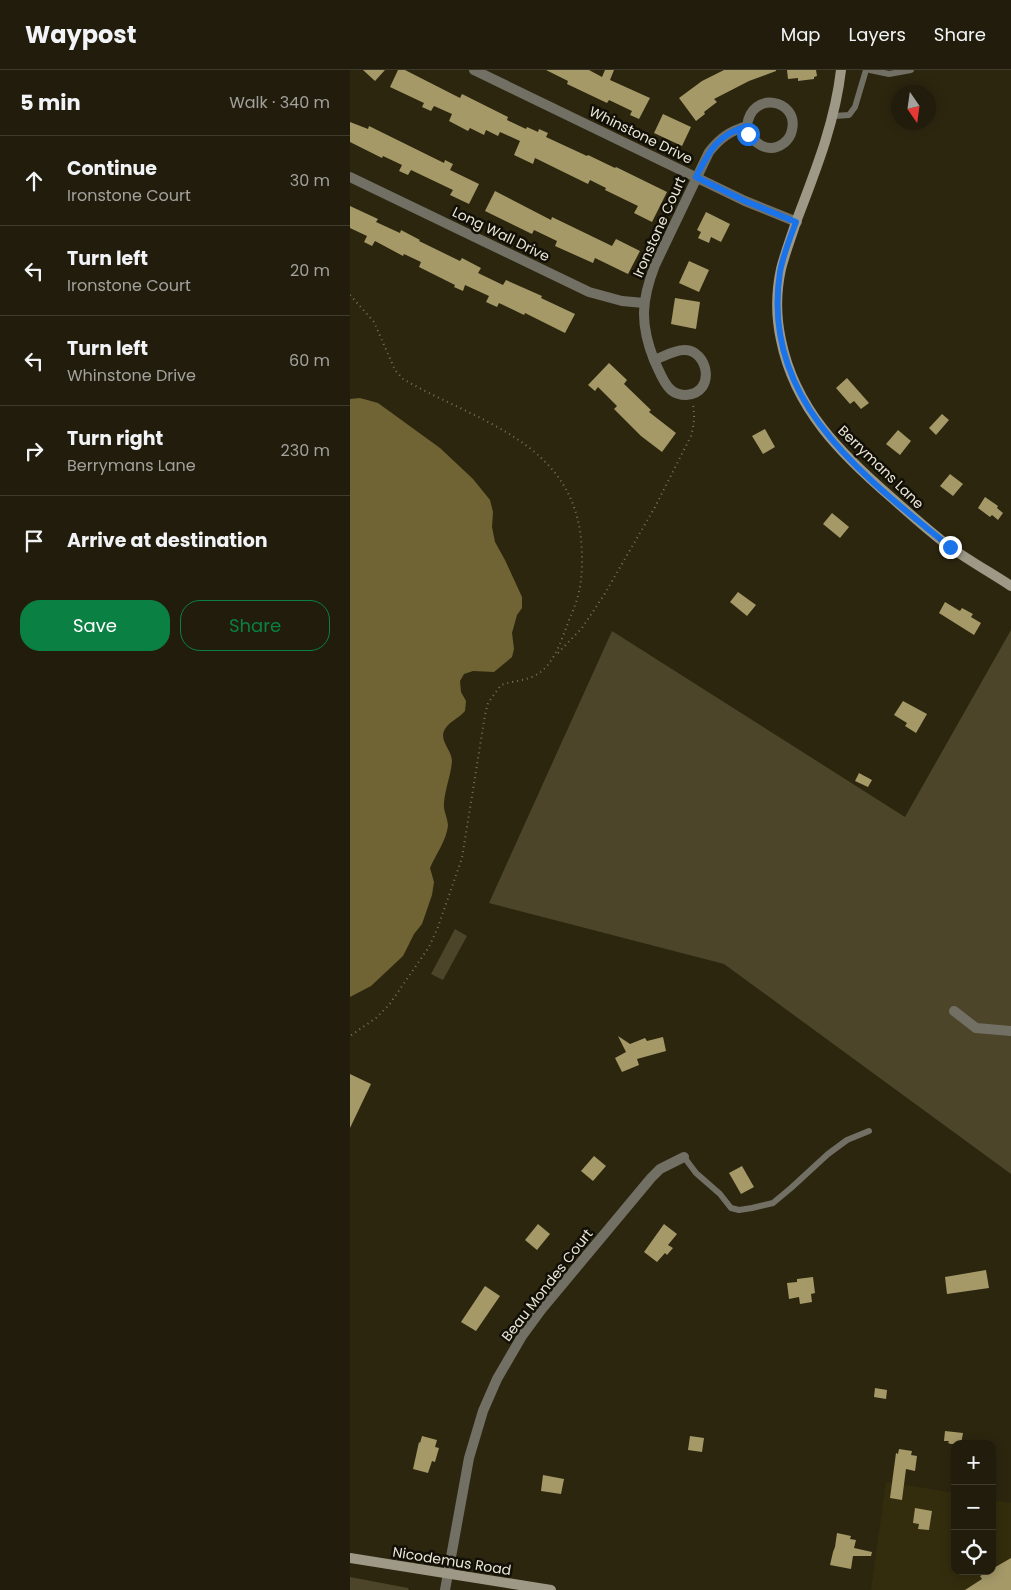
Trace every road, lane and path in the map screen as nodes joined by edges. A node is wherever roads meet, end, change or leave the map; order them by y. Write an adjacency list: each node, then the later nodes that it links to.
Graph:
1 (474, 70): 9 (street, Whinstone Drive)
2 (841, 70): 6 (street, Berrymans Lane)
3 (866, 70): 6 (lane)
4 (870, 70): 5 (lane)
5 (911, 70)
6 (834, 116): 10 (street, Berrymans Lane)
7 (747, 126): 7 (street); 9 (street, Ironstone Court)
8 (350, 177): 12 (street, Long Wall Drive)
9 (696, 177): 10 (street, Whinstone Drive); 12 (street, Ironstone Court)
10 (796, 222): 15 (street, Berrymans Lane)
11 (350, 294): 16 (path)
12 (644, 303): 13 (street, Ironstone Court)
13 (654, 360): 14 (street, Ironstone Court); 14 (street)
14 (691, 394): 16 (path)
15 (1011, 586)
16 (556, 655): 19 (path)
17 (954, 1011): 18 (street)
18 (1011, 1031)
19 (350, 1036)
20 (869, 1131): 21 (lane)
21 (684, 1157): 23 (street, Beau Mondes Court)
22 (350, 1558): 23 (street, Nicodemus Road)
23 (447, 1574): 24 (street, Beau Mondes Court); 25 (street, Nicodemus Road)
24 (444, 1590)
25 (551, 1590)

